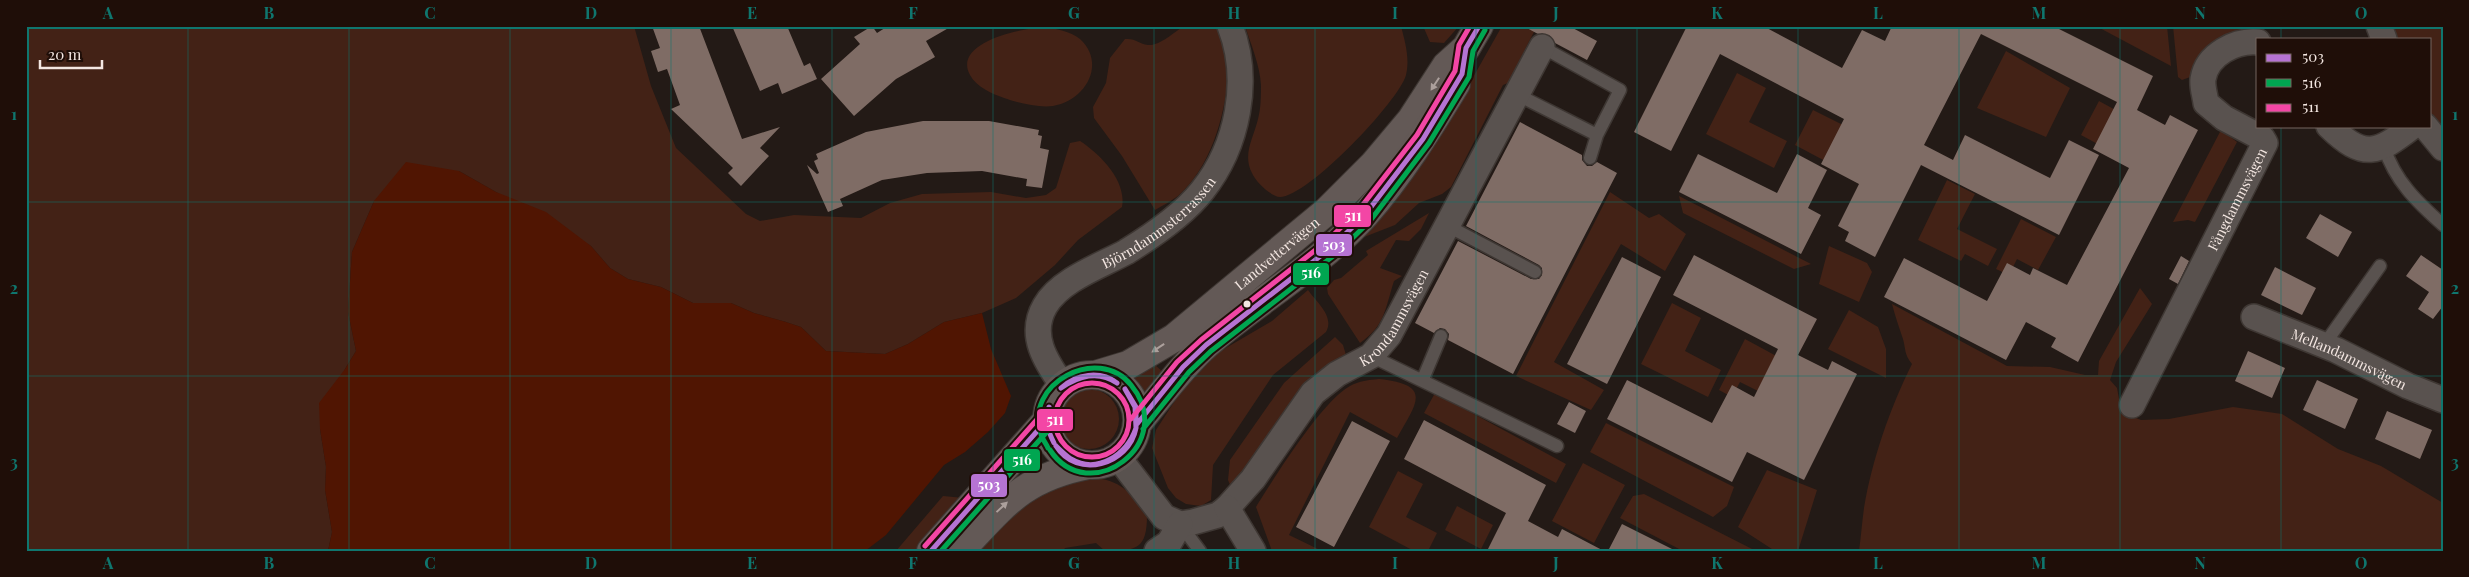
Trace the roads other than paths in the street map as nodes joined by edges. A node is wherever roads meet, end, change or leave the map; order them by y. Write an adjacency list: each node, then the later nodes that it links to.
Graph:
1 (1230, 26): 25 (street, Björndammsterrassen)
2 (2379, 26): 4 (street)
3 (1473, 37): 23 (street, Landvettervägen, one-way to 23); 29 (street, Landvettervägen)
4 (2384, 38)
5 (2256, 42): 27 (street, Fångdammsvägen)
6 (1542, 47): 7 (street, Krondammsvägen); 11 (lane)
7 (1516, 94): 11 (lane); 15 (street, Krondammsvägen)
8 (2332, 128): 12 (street)
9 (2410, 128): 12 (street)
10 (2426, 128): 13 (street)
11 (1597, 135): 14 (lane)
12 (2384, 147): 16 (lane)
13 (2443, 148)
14 (1590, 158)
15 (1446, 225): 18 (lane); 22 (street, Krondammsvägen)
16 (2443, 225)
17 (2380, 266): 21 (lane)
18 (1535, 272)
19 (2254, 317): 21 (street, Mellandammsvägen)
20 (1441, 336): 24 (lane)
21 (2324, 345): 26 (street, Mellandammsvägen)
22 (1372, 356): 24 (lane); 33 (street, Krondammsvägen)
23 (1095, 375): 25 (street); 29 (street)
24 (1423, 380): 30 (lane)
25 (1062, 386): 28 (street)
26 (2443, 400)
27 (2132, 405)
28 (1047, 420): 32 (street); 35 (street)
29 (1137, 424): 31 (street)
30 (1557, 446)
31 (1118, 457): 32 (street); 34 (street)
32 (1088, 465): 36 (street, one-way to 32)
33 (1227, 508): 34 (street, Krondammsvägen); 39 (street)
34 (1180, 524): 37 (street); 38 (lane)
35 (931, 551)
36 (960, 551)
37 (1157, 551)
38 (1200, 551)
39 (1253, 551)

